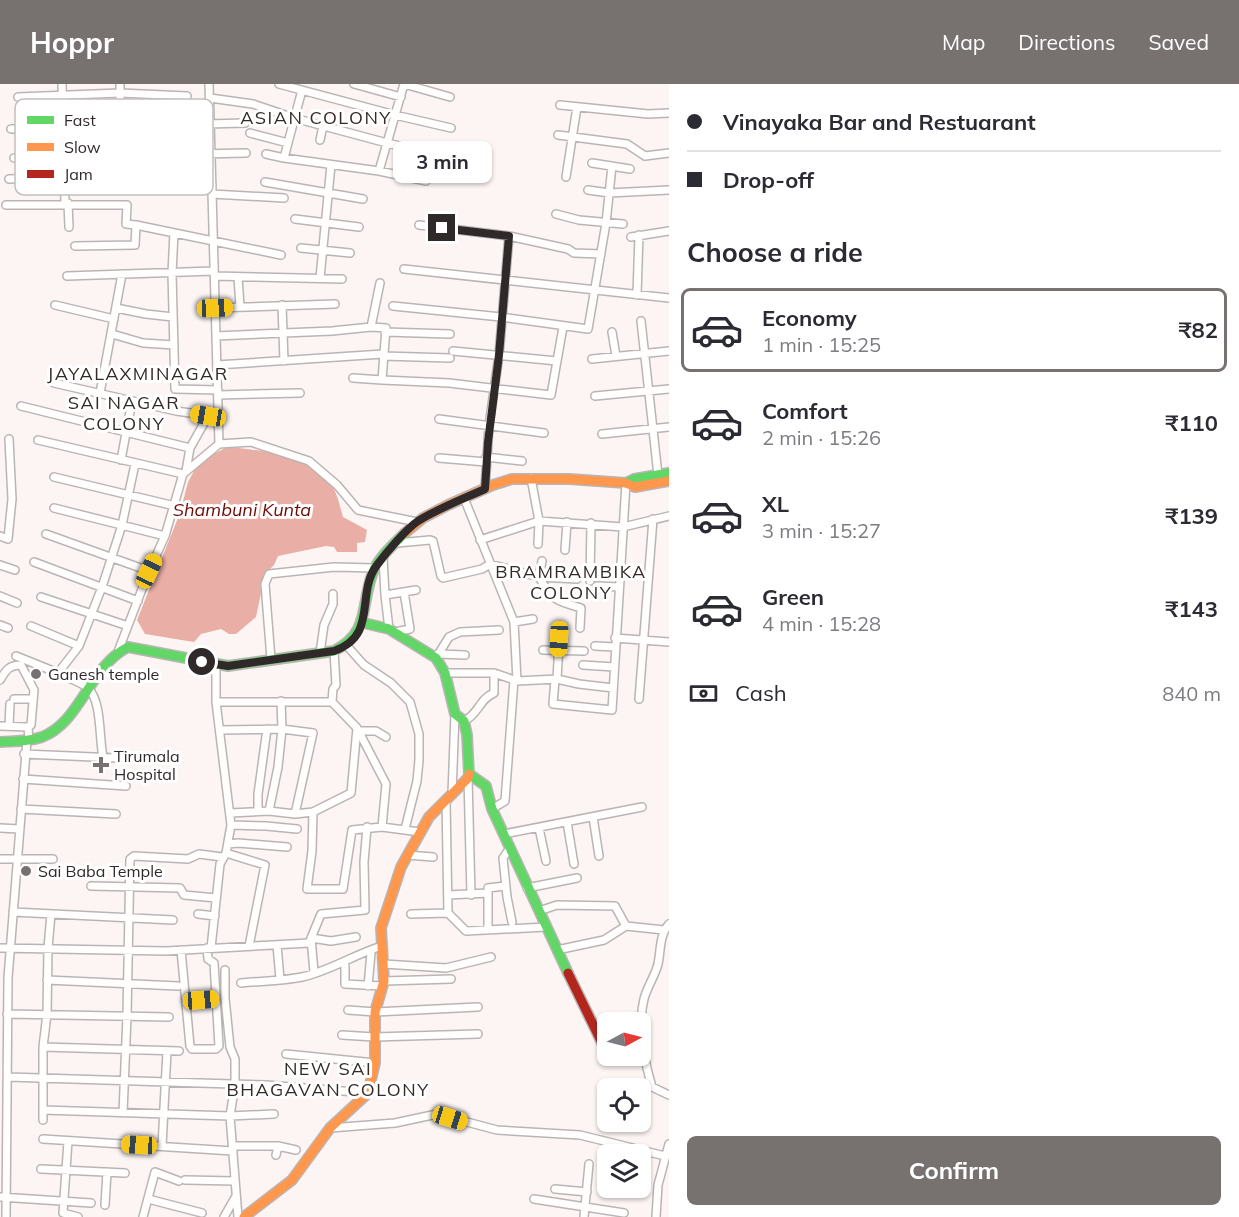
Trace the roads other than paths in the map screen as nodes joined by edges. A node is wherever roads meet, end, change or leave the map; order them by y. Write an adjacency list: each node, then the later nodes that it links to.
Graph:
1 (62, 84): 8 (street)
2 (120, 84): 7 (street)
3 (209, 84): 13 (street)
4 (279, 84): 6 (street)
5 (354, 84): 10 (street)
6 (302, 90): 19 (street); 20 (street)
7 (120, 93): 8 (street); 9 (street); 15 (street)
8 (61, 96): 11 (street); 14 (street)
9 (187, 96)
10 (401, 96): 12 (street); 19 (street)
11 (18, 97)
12 (450, 97)
13 (210, 98): 20 (street)
14 (61, 99)
15 (120, 99)
16 (560, 105): 17 (street)
17 (577, 107): 18 (street); 29 (street)
18 (669, 113)
19 (395, 115): 24 (street); 32 (street)
20 (294, 118): 23 (street); 31 (street)
21 (245, 123): 22 (street)
22 (213, 124)
23 (323, 126): 30 (street); 32 (street)
24 (451, 128)
25 (11, 129): 26 (street)
26 (15, 129)
27 (250, 132): 31 (street)
28 (558, 135): 29 (street)
29 (572, 137): 35 (street); 44 (street)
30 (320, 140)
31 (288, 142): 38 (street)
32 (387, 143): 37 (street); 43 (street)
33 (213, 153): 34 (street)
34 (246, 153)
35 (669, 153)
36 (267, 154): 38 (street)
37 (435, 154)
38 (284, 158): 40 (street)
39 (592, 163): 41 (street)
40 (331, 165): 43 (street); 53 (street)
41 (612, 166): 42 (street); 51 (street)
42 (630, 169)
43 (379, 171): 47 (street)
44 (566, 177)
45 (9, 179): 46 (street)
46 (15, 179)
47 (426, 181)
48 (265, 182): 53 (street)
49 (588, 190): 51 (street)
50 (669, 190): 51 (street)
51 (609, 193): 63 (street)
52 (213, 194): 56 (street)
53 (328, 194): 57 (street); 62 (street)
54 (66, 195): 58 (street)
55 (212, 195): 74 (street)
56 (284, 198)
57 (363, 199)
58 (67, 203): 59 (street); 65 (street); 67 (street)
59 (6, 205)
60 (556, 214): 63 (street)
61 (295, 219): 62 (street)
62 (326, 223): 68 (street); 77 (street)
63 (606, 223): 64 (street); 79 (street)
64 (623, 224)
65 (136, 225): 70 (street); 75 (street)
66 (419, 225): 72 (street)
67 (69, 227)
68 (359, 227)
69 (669, 231): 71 (street)
70 (174, 232): 74 (street); 82 (street)
71 (639, 235): 73 (street); 92 (street)
72 (509, 236): 79 (street); 89 (street)
73 (631, 237)
74 (214, 242): 80 (street); 84 (street)
75 (75, 246)
76 (301, 248): 77 (street)
77 (323, 250): 78 (street); 87 (street)
78 (350, 253)
79 (601, 254): 91 (street)
80 (281, 255)
81 (404, 269): 89 (street)
82 (172, 273): 83 (street); 84 (street); 101 (street)
83 (123, 274): 85 (street); 99 (street)
84 (214, 274): 86 (street); 100 (street)
85 (67, 276)
86 (238, 277): 87 (street); 98 (street)
87 (320, 278): 88 (street)
88 (342, 279)
89 (504, 281): 91 (street); 102 (street)
90 (380, 284): 105 (street)
91 (594, 291): 92 (street); 106 (street)
92 (637, 295): 93 (street)
93 (669, 298)
94 (335, 304): 96 (street)
95 (55, 305): 103 (street)
96 (282, 305): 98 (street); 109 (street)
97 (393, 306): 102 (street)
98 (240, 307): 100 (street)
99 (116, 308): 101 (street); 103 (street)
100 (215, 308): 112 (street)
101 (173, 316): 113 (street)
102 (501, 317): 106 (street); 117 (street)
103 (114, 319): 110 (street)
104 (641, 321): 115 (street)
105 (372, 327): 107 (street); 109 (street)
106 (563, 327): 121 (street)
107 (385, 332): 111 (street); 116 (street)
108 (612, 332): 118 (street)
109 (283, 333): 112 (street); 120 (street)
110 (112, 334): 113 (street); 132 (street)
111 (450, 334)
112 (216, 336): 122 (street)
113 (174, 345): 124 (street)
114 (669, 351): 115 (street)
115 (644, 353): 118 (street); 130 (street)
116 (383, 355): 117 (street); 120 (street); 126 (street)
117 (499, 355): 121 (street); 128 (street)
118 (616, 356): 119 (street)
119 (592, 359)
120 (284, 361): 122 (street)
121 (557, 361): 128 (street)
122 (217, 365): 131 (street)
123 (147, 371): 124 (street)
124 (174, 375): 131 (street)
125 (353, 378): 126 (street)
126 (382, 380): 128 (street)
127 (54, 383): 132 (street)
128 (494, 387): 140 (street)
129 (669, 389): 130 (street)
130 (648, 391): 134 (street); 142 (street)
131 (218, 392): 133 (street); 138 (street)
132 (100, 393): 135 (street)
133 (300, 393)
134 (596, 396)
135 (132, 401): 137 (street); 143 (street)
136 (21, 406): 143 (street)
137 (208, 416): 138 (street); 149 (street)
138 (219, 417): 148 (street)
139 (439, 419): 140 (street)
140 (489, 426): 144 (street); 152 (street)
141 (669, 427): 142 (street)
142 (651, 429): 145 (street); 157 (street)
143 (126, 432): 149 (street); 151 (street)
144 (544, 433)
145 (602, 434)
146 (9, 439): 176 (street)
147 (38, 440): 151 (street)
148 (219, 444): 155 (street); 170 (street)
149 (190, 448): 155 (street)
150 (439, 458): 152 (street)
151 (121, 460): 154 (street)
152 (486, 460): 153 (street); 162 (street)
153 (522, 461)
154 (135, 464): 155 (street); 163 (street)
155 (185, 473): 165 (street)
156 (669, 473): 157 (street)
157 (658, 475): 161 (street)
158 (54, 477): 163 (street)
159 (531, 478): 161 (street); 162 (street); 169 (street)
160 (669, 482): 161 (street)
161 (626, 483): 174 (street)
162 (485, 489): 164 (street)
163 (129, 495): 165 (street); 173 (street)
164 (464, 498): 170 (street); 178 (street)
165 (175, 506): 177 (street)
166 (54, 508): 173 (street)
167 (669, 516): 168 (street)
168 (653, 519): 174 (street); 216 (street)
169 (538, 521): 171 (street); 178 (street); 180 (street)
170 (417, 522): 179 (street)
171 (567, 522): 172 (street); 181 (street)
172 (591, 524): 174 (street); 194 (street)
173 (122, 525): 177 (street); 183 (street)
174 (623, 527): 194 (street)
175 (46, 534): 183 (street)
176 (0, 536)
177 (165, 536): 190 (street)
178 (480, 540): 186 (street)
179 (397, 543): 182 (street); 186 (street)
180 (538, 544)
181 (565, 550)
182 (383, 557): 188 (street); 198 (street)
183 (113, 558): 190 (street); 193 (street)
184 (542, 561): 191 (street)
185 (34, 562): 193 (street)
186 (490, 564): 191 (street); 205 (street)
187 (0, 565): 189 (street)
188 (375, 568): 206 (street); 231 (street)
189 (15, 570)
190 (149, 571): 201 (street)
191 (539, 577): 192 (street); 212 (street)
192 (577, 579)
193 (102, 587): 201 (street); 203 (street)
194 (619, 587): 215 (street)
195 (416, 590): 196 (street)
196 (404, 592): 198 (street); 214 (street)
197 (333, 594): 227 (street)
198 (385, 595): 214 (street)
199 (0, 596): 202 (street)
200 (41, 597): 203 (street)
201 (138, 601): 209 (street)
202 (17, 603)
203 (92, 615): 209 (street); 218 (street)
204 (533, 619): 205 (street)
205 (514, 622): 240 (street)
206 (364, 623): 214 (street); 219 (street)
207 (0, 625): 211 (street)
208 (31, 626): 218 (street)
209 (128, 626): 222 (street)
210 (560, 626): 225 (street)
211 (8, 628)
212 (580, 628)
213 (499, 630): 230 (street)
214 (392, 631): 230 (street)
215 (615, 638): 216 (street); 221 (street)
216 (644, 640): 217 (street); 244 (street)
217 (669, 642)
218 (79, 646): 237 (street)
219 (347, 646): 224 (street); 285 (street)
220 (596, 646): 221 (street)
221 (615, 647): 234 (street)
222 (119, 649): 232 (street); 241 (street)
223 (543, 650): 225 (street)
224 (334, 651): 227 (street); 247 (street)
225 (559, 651): 226 (street); 238 (street)
226 (584, 651)
227 (320, 653): 231 (street)
228 (465, 655): 230 (street)
229 (16, 656): 237 (street)
230 (437, 656): 235 (street)
231 (271, 659): 232 (street)
232 (216, 665): 246 (street)
233 (584, 665): 234 (street)
234 (614, 667): 242 (street)
235 (445, 673): 236 (street); 248 (street)
236 (494, 673): 240 (street); 249 (street)
237 (58, 674): 241 (street)
238 (556, 679): 240 (street); 242 (street); 242 (street)
239 (0, 680): 243 (street)
240 (516, 680): 269 (street)
241 (88, 688): 258 (street); 261 (street)
242 (613, 688)
243 (33, 699): 251 (street); 252 (street)
244 (639, 699)
245 (281, 701): 246 (street); 247 (street); 254 (street)
246 (216, 702): 256 (street)
247 (332, 702): 255 (street)
248 (455, 714): 249 (street); 266 (street)
249 (464, 721): 263 (street)
250 (0, 726): 251 (street)
251 (9, 726): 252 (street)
252 (28, 727): 258 (street)
253 (267, 729): 254 (street); 256 (street); 270 (street)
254 (282, 729): 271 (street); 275 (street)
255 (358, 729): 257 (street); 272 (street); 280 (street)
256 (220, 730): 273 (street)
257 (386, 737)
258 (28, 740): 259 (street); 260 (street)
259 (0, 742)
260 (24, 754): 261 (street); 264 (street)
261 (103, 757): 262 (street)
262 (117, 758)
263 (469, 776): 266 (street); 269 (street); 307 (street)
264 (23, 779): 265 (street); 268 (street)
265 (126, 786)
266 (449, 797): 286 (street); 306 (street)
267 (642, 807): 276 (street)
268 (21, 809): 274 (street); 283 (street)
269 (492, 809): 287 (street)
270 (258, 811): 271 (street); 273 (street)
271 (269, 811): 275 (street)
272 (313, 812): 275 (street); 279 (street)
273 (230, 813): 278 (street)
274 (116, 814)
275 (295, 814)
276 (593, 817): 277 (street); 293 (street)
277 (567, 822): 282 (street); 299 (street)
278 (231, 825): 284 (street); 288 (street)
279 (367, 827): 280 (street); 324 (street)
280 (382, 827): 285 (street)
281 (0, 828): 283 (street)
282 (539, 828): 287 (street); 298 (street)
283 (19, 829): 296 (street)
284 (297, 829)
285 (405, 829): 286 (street)
286 (420, 832): 292 (street)
287 (504, 834): 290 (street)
288 (228, 844): 289 (street); 291 (street)
289 (286, 847)
290 (510, 849): 302 (street); 305 (street)
291 (224, 855): 303 (street); 308 (street); 326 (street)
292 (407, 855): 294 (street); 327 (street)
293 (599, 856)
294 (433, 857)
295 (0, 859): 296 (street)
296 (17, 859): 297 (street); 310 (street)
297 (53, 859)
298 (546, 861)
299 (574, 864)
300 (577, 878): 305 (street)
301 (91, 886): 303 (street)
302 (505, 886): 304 (street); 318 (street)
303 (129, 887): 308 (street); 316 (street)
304 (488, 888)
305 (527, 888): 309 (street)
306 (448, 895): 307 (street); 311 (street)
307 (471, 895): 322 (street)
308 (216, 898): 315 (street)
309 (539, 911): 319 (street); 320 (street)
310 (13, 912): 312 (street); 329 (street)
311 (448, 913): 314 (street); 322 (street)
312 (51, 914): 316 (street); 330 (street)
313 (198, 914): 315 (street)
314 (411, 914)
315 (215, 916): 332 (street)
316 (128, 918): 317 (street); 331 (street)
317 (173, 920)
318 (512, 922)
319 (626, 926): 321 (street); 333 (street)
320 (546, 927): 322 (street); 333 (street)
321 (666, 927): 355 (street)
322 (488, 930)
323 (356, 937): 324 (street)
324 (311, 938): 325 (street); 340 (street)
325 (277, 945): 326 (street); 342 (street)
326 (249, 946): 332 (street)
327 (382, 946): 337 (street); 340 (street)
328 (0, 948): 329 (street)
329 (10, 948): 330 (street); 341 (street)
330 (48, 948): 331 (street); 344 (street)
331 (127, 950): 334 (street); 346 (street)
332 (209, 950): 334 (street); 350 (street)
333 (557, 950): 360 (street)
334 (181, 952): 351 (street)
335 (371, 954): 349 (street)
336 (491, 957): 337 (street)
337 (384, 964): 347 (street)
338 (345, 966): 349 (street)
339 (225, 970): 375 (street)
340 (314, 972): 342 (street)
341 (4, 978): 356 (street)
342 (280, 979): 345 (street)
343 (451, 979): 347 (street)
344 (47, 980): 346 (street); 357 (street)
345 (241, 983)
346 (127, 984): 348 (street); 358 (street)
347 (383, 984): 349 (street); 354 (street)
348 (178, 986)
349 (368, 986)
350 (216, 999): 351 (street); 351 (street)
351 (186, 1001)
352 (478, 1007): 354 (street)
353 (348, 1010): 354 (street)
354 (375, 1012): 363 (street)
355 (642, 1012)
356 (7, 1014): 357 (street); 371 (street)
357 (47, 1014): 358 (street); 364 (street)
358 (127, 1016): 359 (street); 365 (street)
359 (169, 1017)
360 (597, 1033)
361 (478, 1034): 363 (street)
362 (342, 1035): 363 (street)
363 (374, 1037): 369 (street)
364 (43, 1047): 365 (street); 372 (street)
365 (124, 1050): 366 (street); 374 (street)
366 (167, 1051): 367 (street); 373 (street)
367 (179, 1051)
368 (286, 1054): 369 (street)
369 (375, 1063): 377 (street)
370 (646, 1066): 378 (street)
371 (8, 1077): 372 (street); 376 (street)
372 (43, 1078): 374 (street); 379 (street)
373 (165, 1081): 374 (street); 375 (street); 381 (street)
374 (124, 1082): 380 (street)
375 (235, 1084): 377 (street); 383 (street)
376 (4, 1090): 403 (street)
377 (368, 1093): 385 (street)
378 (669, 1095)
379 (43, 1110): 380 (street); 384 (street)
380 (123, 1113): 381 (street)
381 (164, 1114): 383 (street); 389 (street)
382 (274, 1114): 383 (street)
383 (230, 1116): 391 (street)
384 (43, 1120)
385 (330, 1128): 394 (street); 419 (street)
386 (43, 1139): 387 (street)
387 (68, 1141): 389 (street); 397 (street)
388 (669, 1144): 394 (street)
389 (162, 1146): 391 (street)
390 (278, 1146): 391 (street); 392 (street); 393 (street)
391 (233, 1148): 400 (street)
392 (296, 1150)
393 (276, 1155)
394 (665, 1156): 421 (street)
395 (590, 1164): 402 (street)
396 (41, 1169): 397 (street)
397 (66, 1172): 398 (street); 407 (street)
398 (107, 1172): 399 (street); 409 (street)
399 (124, 1173)
400 (235, 1181): 404 (street); 405 (street)
401 (555, 1189): 402 (street)
402 (587, 1192): 410 (street)
403 (3, 1197): 407 (street); 414 (street)
404 (236, 1197): 417 (street); 418 (street)
405 (147, 1198): 411 (street); 416 (street)
406 (534, 1199): 410 (street)
407 (64, 1201): 408 (street); 413 (street)
408 (91, 1203)
409 (105, 1204)
410 (585, 1208): 412 (street); 420 (street)
411 (202, 1213)
412 (624, 1213)
413 (65, 1216): 415 (street)
414 (6, 1217)
415 (78, 1217)
416 (143, 1217)
417 (224, 1217)
418 (238, 1217)
419 (244, 1217)
420 (584, 1217)
421 (657, 1217)

